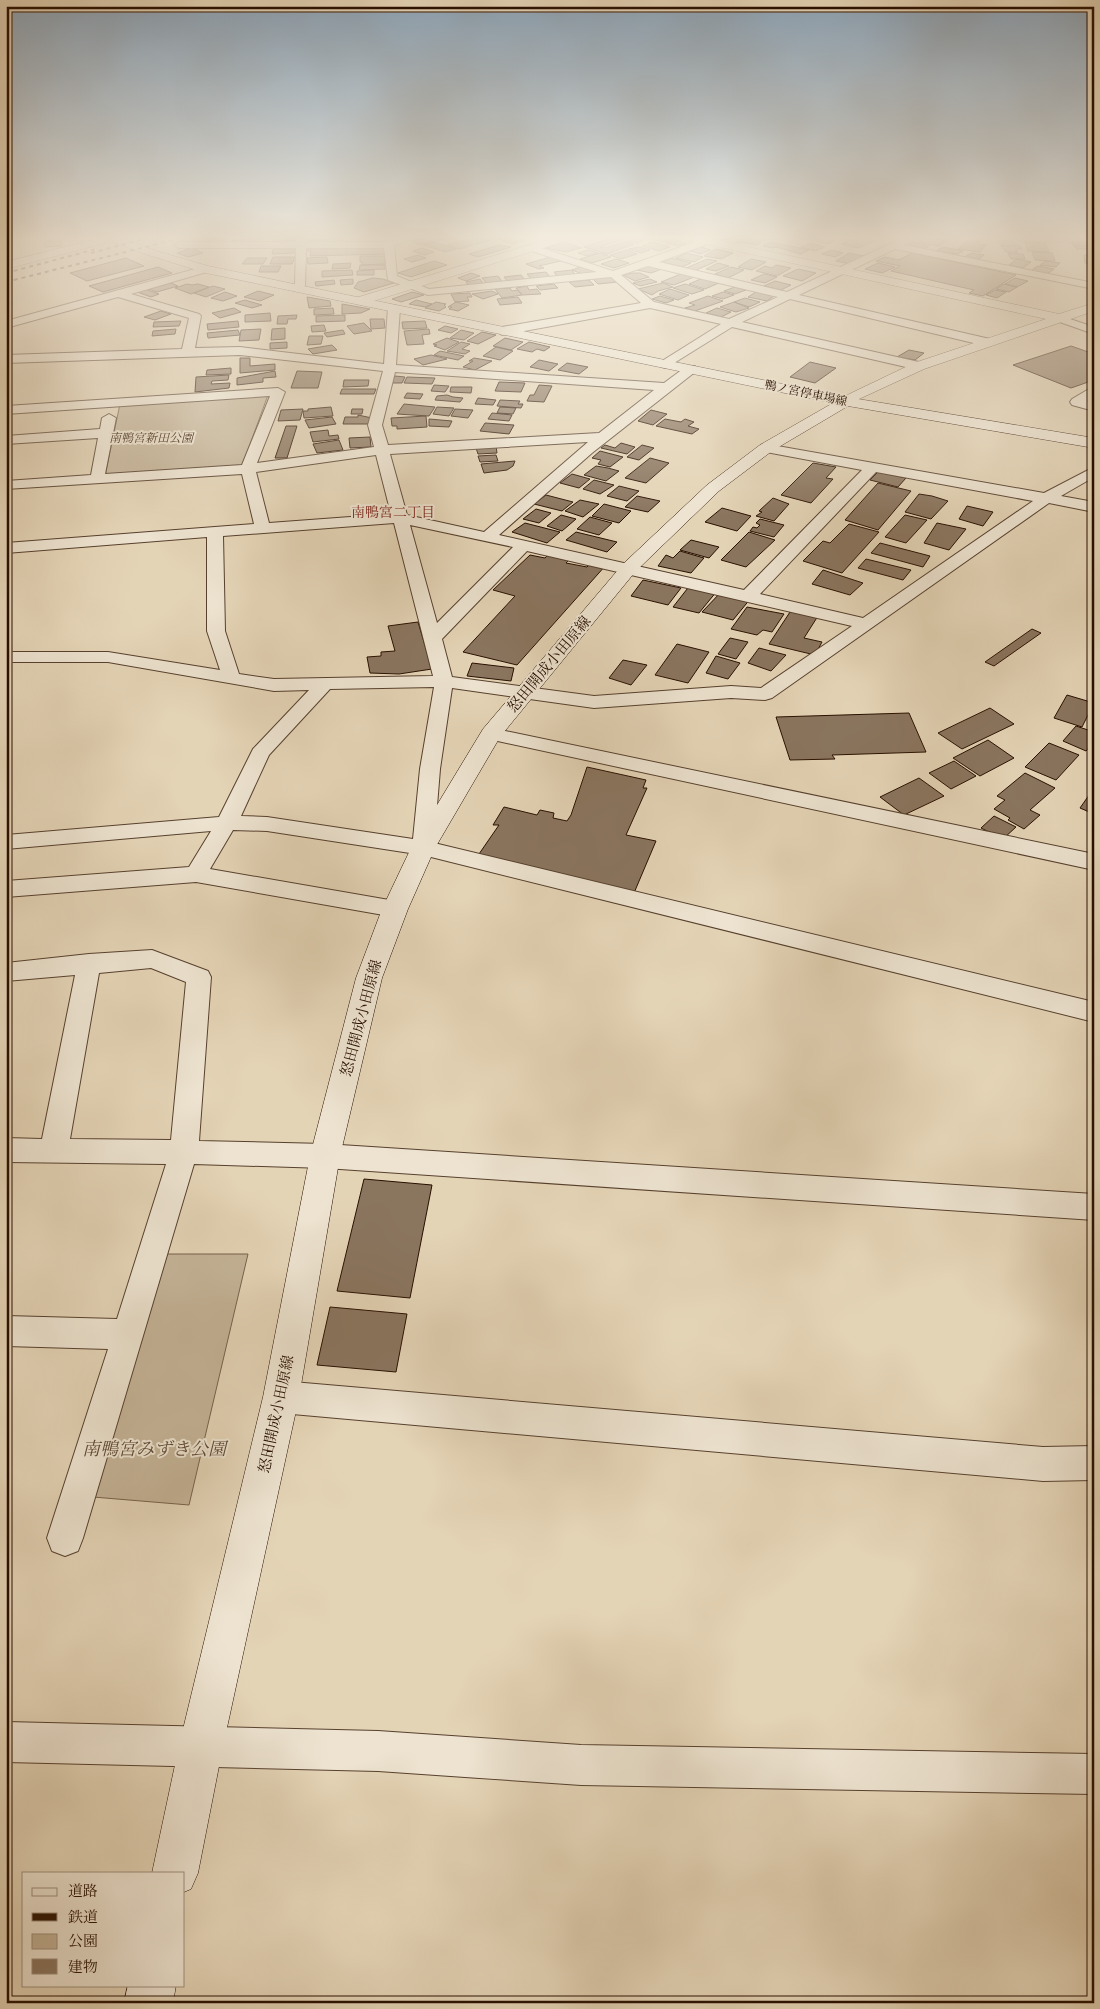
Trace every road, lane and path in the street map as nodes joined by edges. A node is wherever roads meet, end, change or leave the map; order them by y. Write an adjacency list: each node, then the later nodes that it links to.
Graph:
1 (193, 329): 11 (street)
2 (393, 329): 15 (street)
3 (496, 329): 9 (main road, 鴨ノ宮停車場線)
4 (509, 329): 9 (street)
5 (722, 329): 13 (street)
6 (756, 329): 14 (street)
7 (928, 329): 10 (street)
8 (1026, 329): 10 (main road, 怒田開成小田原線)
9 (502, 330): 13 (main road, 鴨ノ宮停車場線)
10 (986, 342): 14 (main road, 怒田開成小田原線)
11 (188, 351): 12 (street); 15 (street)
12 (6, 360)
13 (666, 364): 16 (main road, 鴨ノ宮停車場線)
14 (919, 366): 19 (main road, 怒田開成小田原線)
15 (390, 368): 17 (street); 28 (street)
16 (690, 369): 17 (street); 19 (main road, 鴨ノ宮停車場線)
17 (665, 388): 24 (street)
18 (1094, 390): 21 (street)
19 (846, 401): 26 (main road, 鴨ノ宮停車場線); 27 (main road, 怒田開成小田原線)
20 (113, 402): 22 (street); 23 (street); 30 (street)
21 (1094, 407)
22 (6, 410)
23 (106, 434): 25 (street); 32 (street)
24 (602, 437): 28 (street); 39 (street)
25 (6, 440)
26 (1094, 443)
27 (766, 448): 29 (street); 42 (main road, 怒田開成小田原線)
28 (381, 450): 30 (street); 36 (street)
29 (873, 467): 34 (street); 43 (street)
30 (248, 469): 32 (street); 37 (street)
31 (1094, 471): 34 (street)
32 (98, 480): 33 (street)
33 (6, 485)
34 (1047, 498): 35 (street); 44 (street)
35 (1094, 507)
36 (399, 518): 37 (street); 39 (street); 45 (street)
37 (263, 529): 38 (street)
38 (215, 533): 41 (street); 47 (street)
39 (488, 537): 40 (street)
40 (524, 545): 42 (street); 45 (street)
41 (6, 548)
42 (630, 568): 43 (street); 50 (main road, 怒田開成小田原線)
43 (748, 596): 44 (street)
44 (867, 624): 50 (street)
45 (432, 639): 48 (street)
46 (6, 657): 47 (street)
47 (232, 679): 49 (street)
48 (444, 681): 49 (street); 50 (street); 54 (street)
49 (325, 684): 52 (street)
50 (524, 694): 51 (main road, 怒田開成小田原線)
51 (491, 734): 54 (main road, 怒田開成小田原線); 55 (street)
52 (226, 823): 53 (street); 54 (street); 56 (street)
53 (6, 842)
54 (424, 848): 58 (main road, 怒田開成小田原線); 61 (street)
55 (1094, 862)
56 (196, 874): 57 (street); 58 (street)
57 (6, 889)
58 (395, 909): 65 (main road, 怒田開成小田原線)
59 (90, 963): 60 (street); 63 (street); 64 (street)
60 (6, 972)
61 (1094, 1012)
62 (6, 1150): 63 (street)
63 (54, 1150): 64 (street)
64 (184, 1152): 65 (street); 68 (street)
65 (325, 1156): 66 (street); 69 (main road, 怒田開成小田原線)
66 (1094, 1207)
67 (6, 1331): 68 (street)
68 (128, 1334): 71 (street)
69 (280, 1397): 70 (street); 73 (main road, 怒田開成小田原線)
70 (1094, 1463)
71 (66, 1538)
72 (6, 1742): 73 (street)
73 (201, 1746): 74 (street); 75 (main road, 怒田開成小田原線)
74 (1094, 1774)
75 (175, 1872)
76 (152, 1986): 77 (main road)
77 (148, 2003)

